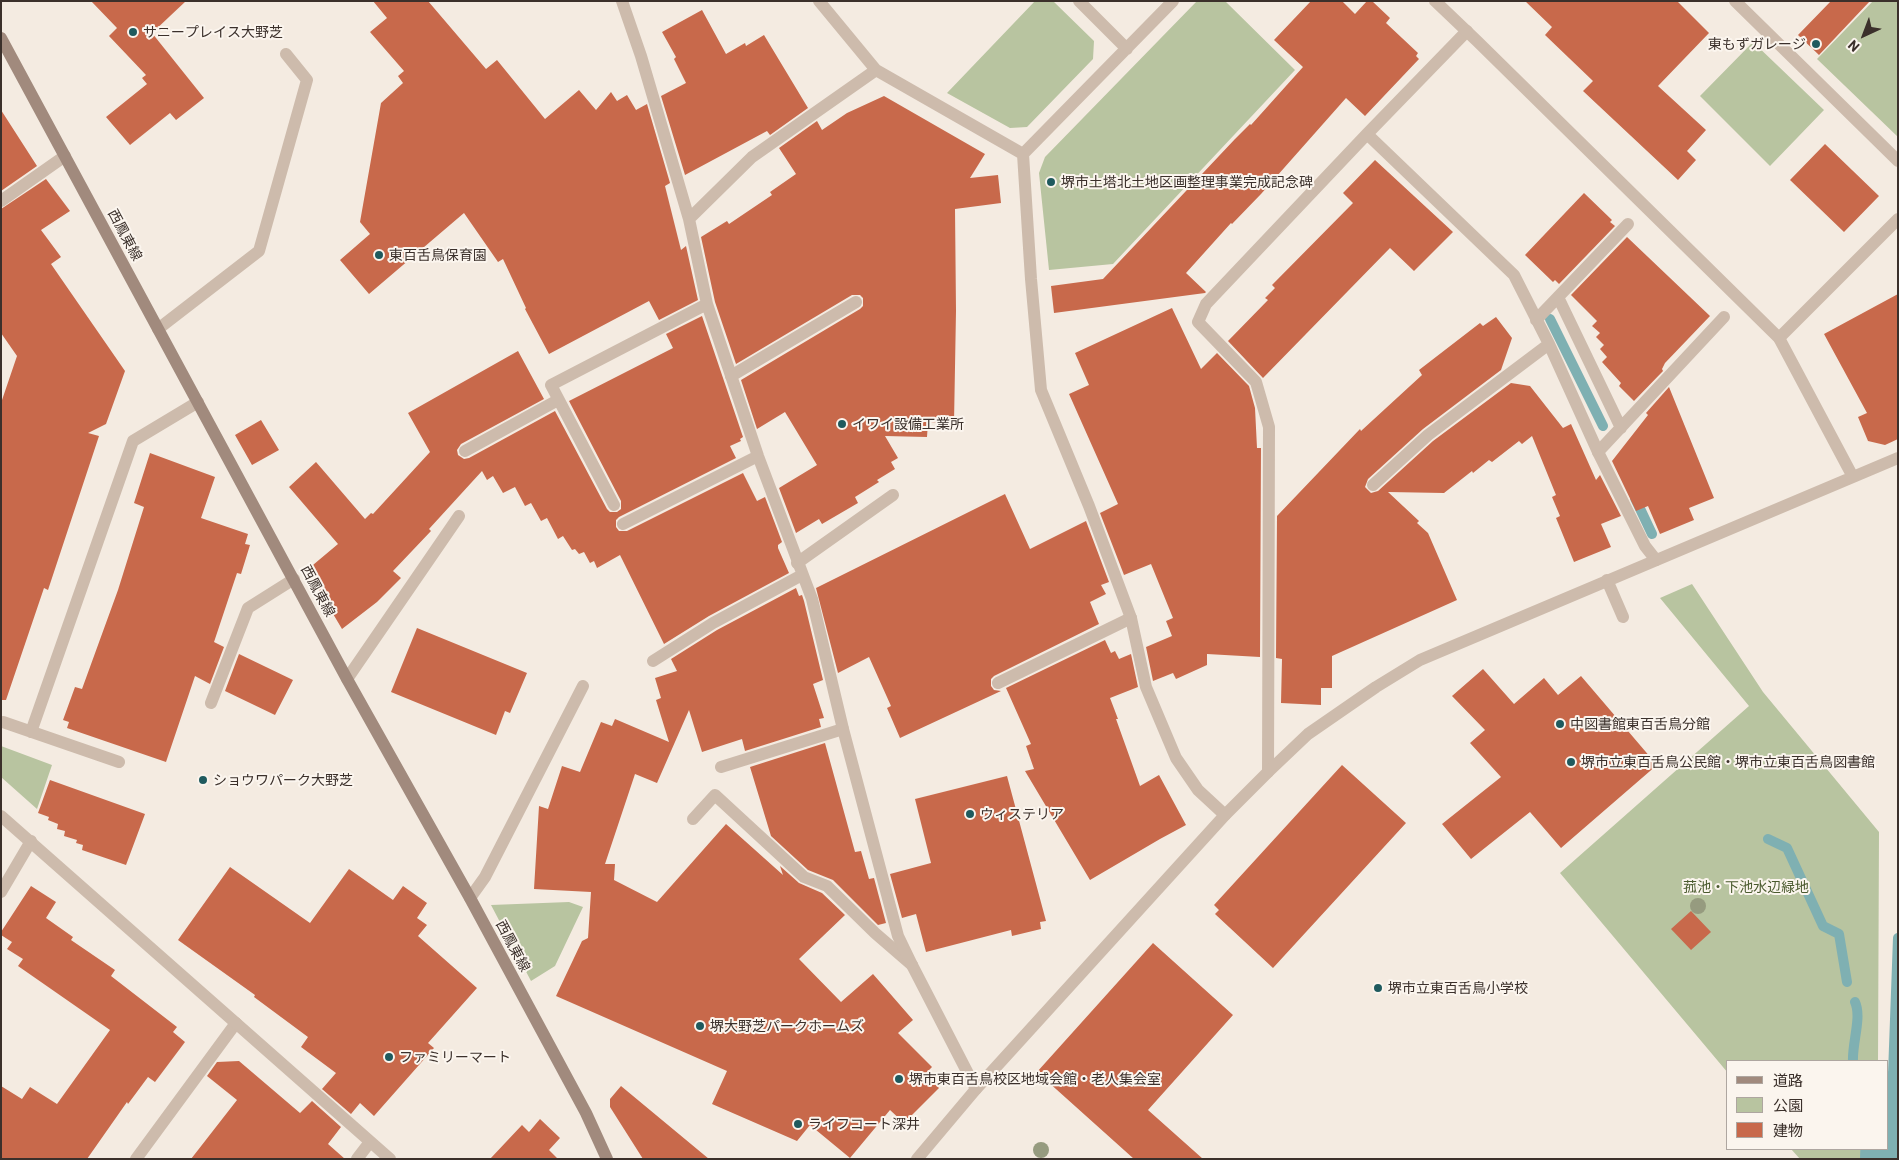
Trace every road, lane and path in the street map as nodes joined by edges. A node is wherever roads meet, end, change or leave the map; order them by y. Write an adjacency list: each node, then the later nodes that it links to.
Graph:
1 (622, 1): 18 (street)
2 (819, 1): 11 (street)
3 (1079, 1): 9 (street)
4 (1173, 1): 9 (street)
5 (1435, 1): 7 (street)
6 (1735, 1): 15 (street)
7 (1467, 31): 12 (street); 26 (street)
8 (1, 38): 14 (main road, 西鳳東線)
9 (1127, 49): 13 (street)
10 (286, 54): 25 (street)
11 (876, 70): 13 (street); 18 (street)
12 (1367, 134): 24 (street); 58 (street)
13 (1023, 154): 47 (street)
14 (65, 156): 16 (street); 25 (main road, 西鳳東線)
15 (1898, 161)
16 (1, 201)
17 (1898, 219): 26 (street)
18 (689, 220): 22 (street)
19 (1628, 224): 20 (street)
20 (1558, 298): 24 (street); 31 (street)
21 (856, 302): 28 (street)
22 (707, 304): 28 (street); 29 (street)
23 (1724, 316): 31 (street)
24 (1536, 320): 27 (street)
25 (158, 329): 30 (main road, 西鳳東線)
26 (1779, 338): 36 (street)
27 (1548, 344): 33 (street); 37 (street)
28 (731, 376): 34 (street)
29 (558, 400): 32 (street); 39 (street)
30 (198, 402): 44 (main road, 西鳳東線); 55 (street)
31 (1621, 428): 33 (street)
32 (465, 451)
33 (1598, 452): 42 (street)
34 (758, 456): 41 (street); 43 (street)
35 (1898, 458): 36 (street)
36 (1852, 477): 42 (street)
37 (1373, 485)
38 (893, 495): 43 (street)
39 (614, 506)
40 (459, 516): 49 (street)
41 (623, 524)
42 (1656, 560): 45 (street)
43 (800, 569): 48 (street); 54 (street)
44 (294, 579): 49 (main road, 西鳳東線); 52 (street)
45 (1608, 580): 46 (street); 58 (street)
46 (1623, 617)
47 (1131, 618): 50 (street); 59 (street)
48 (653, 661)
49 (347, 679): 64 (main road, 西鳳東線)
50 (998, 683)
51 (583, 686): 64 (street)
52 (211, 703)
53 (3, 722): 55 (street)
54 (843, 729): 57 (street); 65 (street)
55 (31, 732): 56 (street)
56 (119, 762)
57 (721, 767)
58 (1268, 772): 59 (street)
59 (1225, 815): 67 (street)
60 (1, 816): 62 (street)
61 (693, 819): 65 (street)
62 (31, 841): 63 (street); 66 (street)
63 (1, 892)
64 (470, 898): 72 (main road, 西鳳東線)
65 (912, 965): 67 (street)
66 (236, 1023): 68 (street); 69 (street)
67 (976, 1089): 73 (street)
68 (370, 1142): 70 (street); 71 (street)
69 (136, 1159)
70 (357, 1159)
71 (390, 1159)
72 (607, 1159)
73 (918, 1159)

